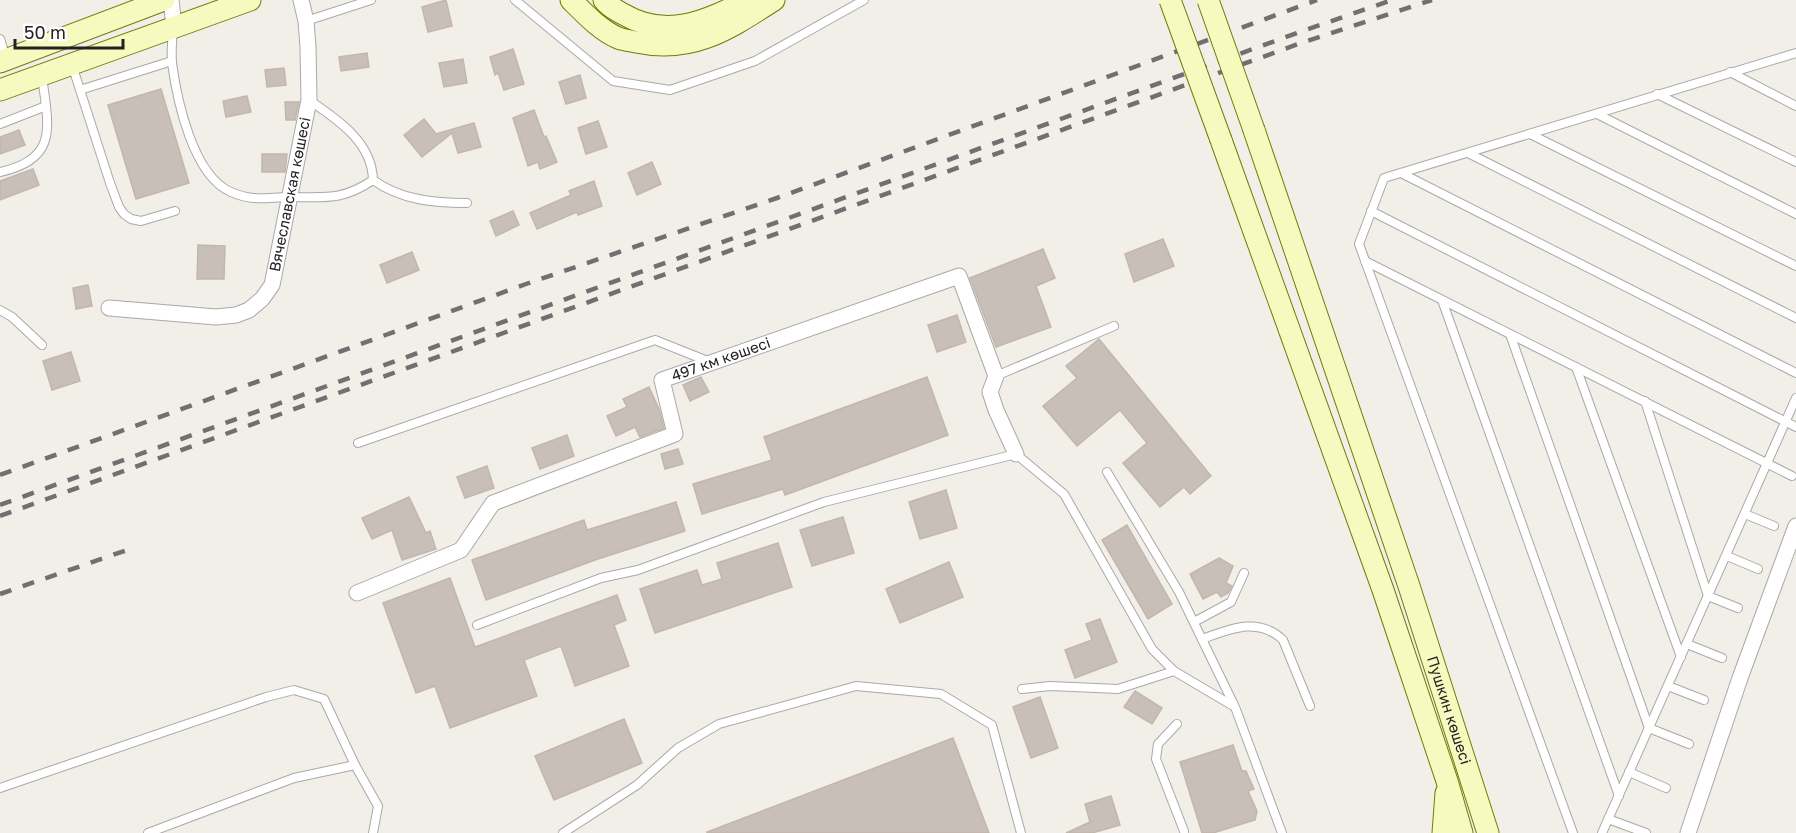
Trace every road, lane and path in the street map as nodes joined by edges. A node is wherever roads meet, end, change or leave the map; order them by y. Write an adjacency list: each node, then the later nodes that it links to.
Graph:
1 (164, 0): 18 (main road)
2 (171, 0): 15 (street)
3 (250, 0): 15 (main road)
4 (301, 0): 14 (street, Вячеславская көшесі)
5 (370, 0): 14 (lane)
6 (515, 0): 11 (lane)
7 (572, 0): 10 (main road)
8 (604, 0): 9 (main road)
9 (748, 0)
10 (774, 0)
11 (864, 0)
12 (1170, 0): 90 (main road, Пушкин көшесі, bridge)
13 (1208, 0): 103 (main road, Пушкин көшесі, bridge)
14 (306, 21): 26 (street, Вячеславская көшесі)
15 (174, 26): 19 (lane); 20 (main road)
16 (0, 39): 18 (lane)
17 (1796, 53): 21 (lane)
18 (3, 61)
19 (172, 61): 24 (lane); 37 (lane)
20 (72, 64): 22 (main road); 24 (lane)
21 (1730, 72): 25 (lane); 28 (lane)
22 (42, 75): 23 (main road); 27 (lane)
23 (0, 90)
24 (80, 90): 39 (lane)
25 (1657, 93): 29 (lane); 33 (lane)
26 (309, 100): 36 (lane); 37 (street, Вячеславская көшесі)
27 (46, 106): 30 (lane); 34 (lane)
28 (1796, 106)
29 (1597, 114): 31 (lane); 41 (lane)
30 (0, 124)
31 (1530, 134): 32 (lane); 43 (lane)
32 (1468, 153): 35 (lane); 47 (lane)
33 (1796, 162)
34 (0, 172)
35 (1401, 173): 40 (lane); 53 (lane)
36 (373, 180): 37 (lane); 38 (lane)
37 (288, 197): 45 (street, Вячеславская көшесі)
38 (467, 202)
39 (175, 211)
40 (1371, 211): 42 (lane); 57 (lane)
41 (1796, 214)
42 (1365, 261): 44 (lane); 104 (lane)
43 (1796, 266)
44 (1442, 300): 49 (lane); 93 (lane)
45 (109, 308)
46 (0, 310): 50 (lane)
47 (1796, 318)
48 (1114, 326): 54 (lane)
49 (1510, 334): 52 (lane); 86 (lane)
50 (42, 345)
51 (712, 362): 54 (street, 497 км көшесі); 59 (lane); 70 (street, 497 км көшесі)
52 (1576, 367): 56 (lane); 77 (lane)
53 (1796, 373)
54 (996, 376): 60 (street, 497 км көшесі)
55 (1796, 399): 57 (lane)
56 (1645, 401): 61 (lane); 71 (lane)
57 (1786, 423): 58 (lane); 61 (lane)
58 (1796, 427)
59 (358, 443)
60 (1016, 454): 74 (lane); 79 (lane)
61 (1768, 463): 63 (lane); 64 (lane)
62 (1107, 472): 73 (lane)
63 (1791, 476)
64 (1745, 514): 65 (lane); 67 (lane)
65 (1774, 526)
66 (1796, 526): 107 (street)
67 (1727, 556): 68 (lane); 71 (lane)
68 (1758, 569)
69 (1244, 573): 73 (lane)
70 (357, 592)
71 (1708, 596): 72 (lane); 76 (lane)
72 (1738, 608)
73 (1194, 622): 75 (lane)
74 (477, 625)
75 (1202, 639): 83 (lane); 84 (lane)
76 (1687, 644): 77 (lane); 78 (lane)
77 (1681, 657): 80 (lane)
78 (1722, 658)
79 (1174, 671): 81 (lane); 84 (lane)
80 (1668, 686): 82 (lane); 86 (lane)
81 (1022, 689)
82 (1704, 700)
83 (1310, 706)
84 (1235, 707): 100 (lane)
85 (1177, 724): 95 (lane)
86 (1649, 728): 87 (lane); 89 (lane)
87 (1689, 744)
88 (355, 765): 91 (lane); 96 (lane); 97 (lane)
89 (1629, 772): 92 (lane); 93 (lane)
90 (1447, 781): 101 (main road); 102 (main road, Пушкин көшесі)
91 (0, 788)
92 (1666, 788)
93 (1619, 796): 94 (lane)
94 (1608, 819): 105 (lane); 106 (lane)
95 (1184, 832)
96 (148, 833)
97 (373, 833)
98 (563, 833): 99 (lane)
99 (1021, 833)
100 (1282, 833)
101 (1443, 833)
102 (1462, 833)
103 (1488, 833)
104 (1573, 833)
105 (1602, 833)
106 (1646, 833)
107 (1688, 833)

